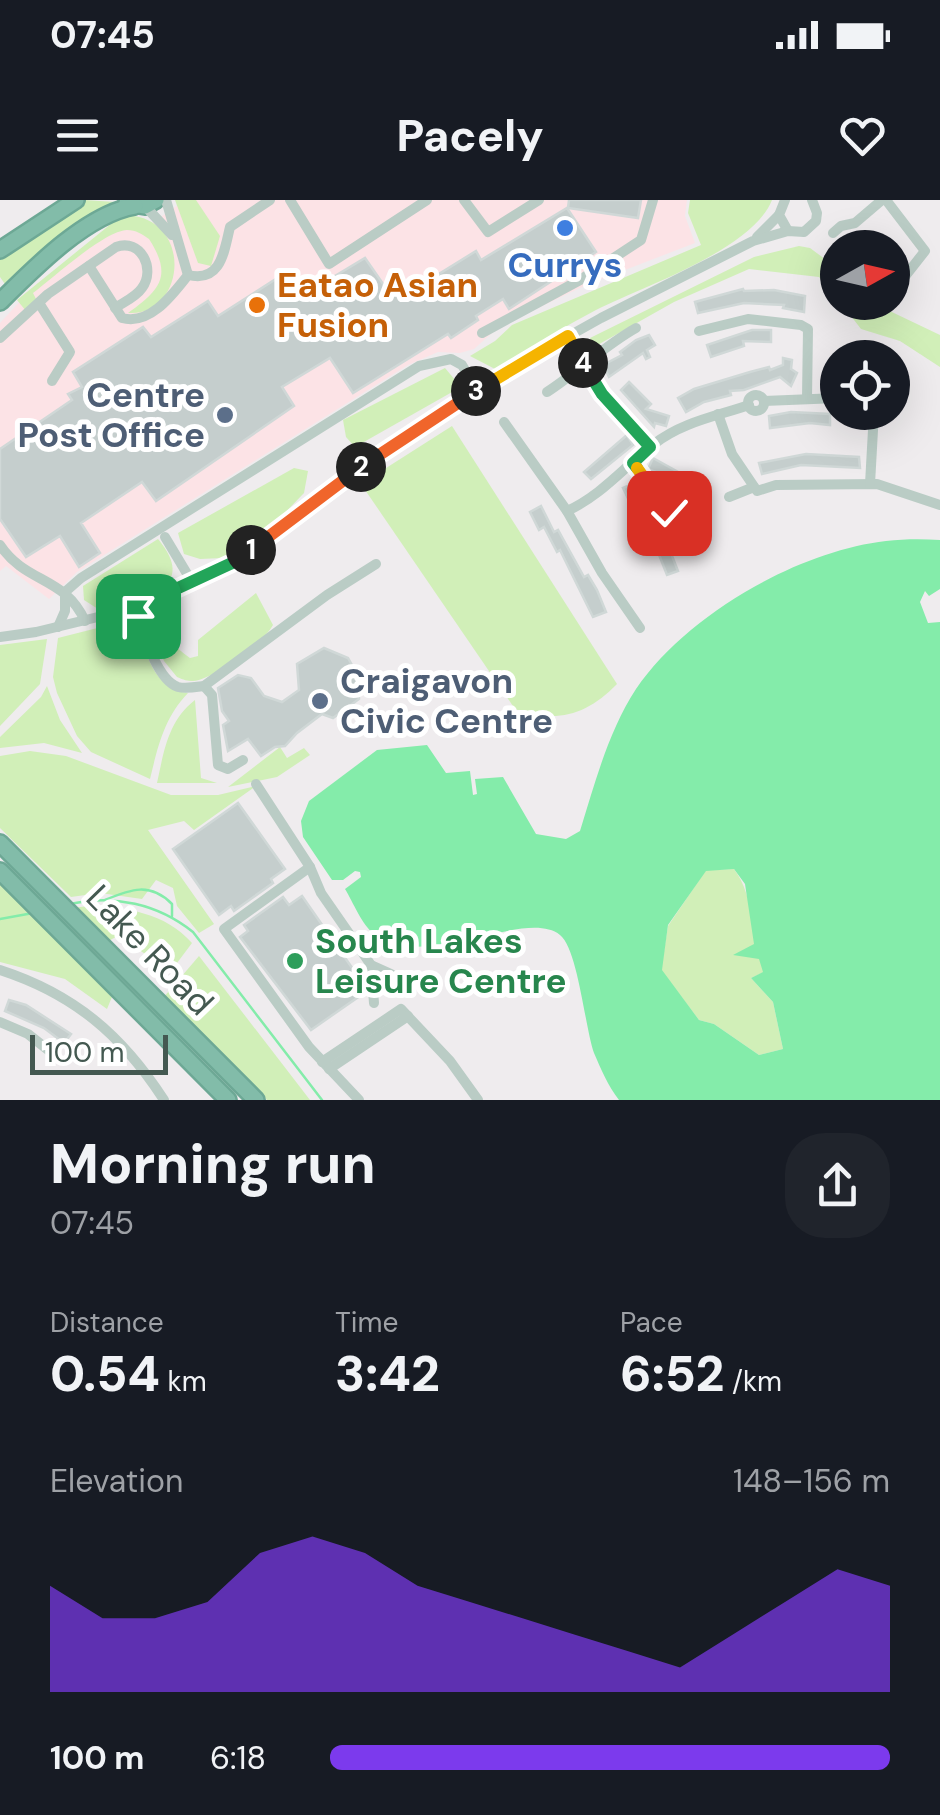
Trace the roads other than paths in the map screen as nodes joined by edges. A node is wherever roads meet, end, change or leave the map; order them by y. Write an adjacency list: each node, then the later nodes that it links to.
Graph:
1 (76, 200): 19 (highway)
2 (166, 200): 17 (street)
3 (270, 200): 22 (street)
4 (290, 200): 5 (street)
5 (426, 200)
6 (464, 200): 7 (street)
7 (540, 200)
8 (653, 200): 27 (street)
9 (884, 200): 13 (street); 14 (street)
10 (815, 202): 15 (street)
11 (139, 203): 17 (street); 23 (highway)
12 (781, 205): 15 (street); 18 (street)
13 (836, 230)
14 (909, 230)
15 (788, 231): 18 (street)
16 (910, 232): 21 (street)
17 (176, 240): 22 (street)
18 (753, 241): 29 (street)
19 (0, 250)
20 (89, 266): 24 (street); 25 (street); 25 (street)
21 (910, 270)
22 (188, 274): 25 (street)
23 (0, 302)
24 (39, 303): 30 (street); 32 (street)
25 (115, 308)
26 (636, 328): 31 (street)
27 (482, 332)
28 (695, 332): 37 (street)
29 (568, 336): 31 (street); 34 (street)
30 (0, 338)
31 (586, 367): 33 (street); 44 (street)
32 (52, 381)
33 (559, 384): 35 (street); 36 (street)
34 (477, 390): 42 (street); 55 (street)
35 (547, 392)
36 (567, 396)
37 (807, 398): 38 (street); 40 (street)
38 (820, 398)
39 (318, 412): 42 (street)
40 (718, 414): 44 (street); 47 (street)
41 (502, 419): 50 (street)
42 (326, 423): 51 (street)
43 (873, 430): 46 (street)
44 (650, 447): 45 (street)
45 (633, 463): 50 (street); 52 (street)
46 (870, 484): 47 (street); 49 (street)
47 (754, 486): 48 (street)
48 (729, 497)
49 (939, 502)
50 (567, 511): 60 (street)
51 (158, 529): 55 (street); 56 (street)
52 (690, 542)
53 (0, 545): 56 (street)
54 (376, 564): 62 (street)
55 (192, 582): 57 (street)
56 (65, 592): 58 (street); 59 (street)
57 (135, 608): 58 (street); 62 (street)
58 (86, 621): 59 (street)
59 (58, 627): 61 (street)
60 (640, 628)
61 (0, 637)
62 (204, 686): 63 (street)
63 (243, 760)
64 (256, 784): 66 (street)
65 (0, 843): 77 (highway, Lake Road)
66 (310, 867): 68 (street); 74 (street)
67 (0, 871): 76 (highway, Lake Road)
68 (371, 966): 70 (street); 71 (street)
69 (0, 970): 75 (street)
70 (391, 974)
71 (374, 1003)
72 (0, 1022): 73 (street)
73 (52, 1053)
74 (326, 1066): 78 (street); 79 (street)
75 (164, 1100)
76 (228, 1100)
77 (256, 1100)
78 (359, 1100)
79 (478, 1100)

